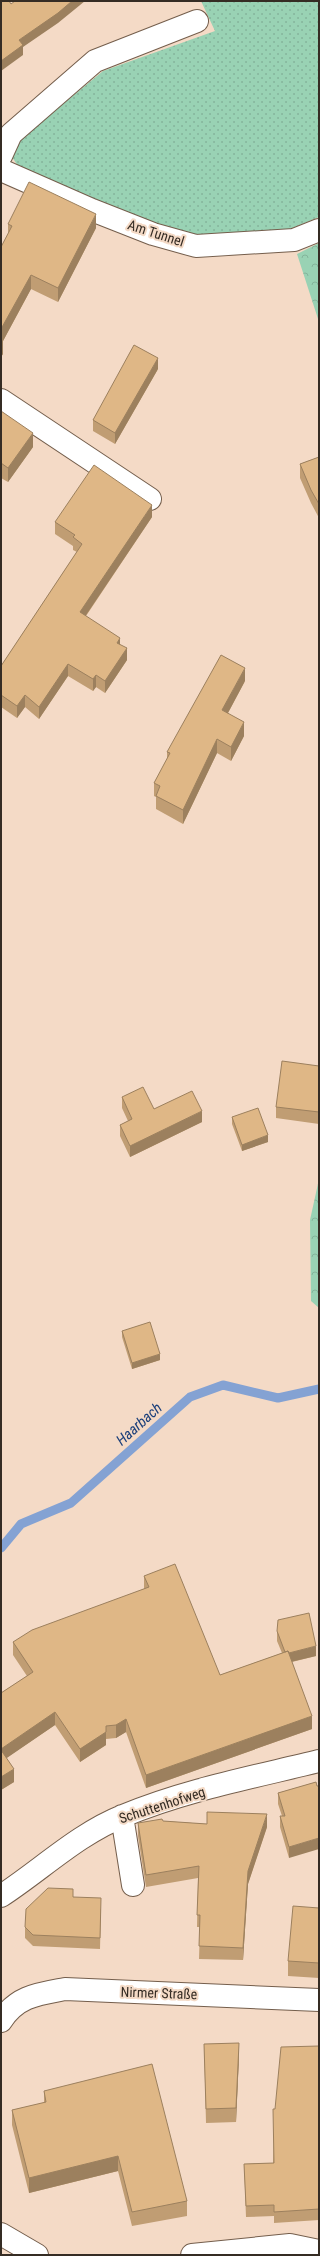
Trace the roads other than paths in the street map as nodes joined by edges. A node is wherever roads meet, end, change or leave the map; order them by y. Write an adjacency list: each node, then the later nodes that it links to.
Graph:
1 (197, 21): 2 (street)
2 (1, 156)
3 (1, 170): 4 (street, Am Tunnel)
4 (319, 230)
5 (1, 400): 6 (street)
6 (150, 499)
7 (319, 1761): 8 (street, Schuttenhofweg)
8 (122, 1816): 9 (street); 10 (street, Schuttenhofweg)
9 (133, 1884)
10 (1, 1896)
11 (319, 2000): 12 (street, Nirmer Straße)
12 (3, 2014)
13 (1, 2234): 15 (street)
14 (319, 2251): 16 (street)
15 (37, 2255)
16 (192, 2255)

